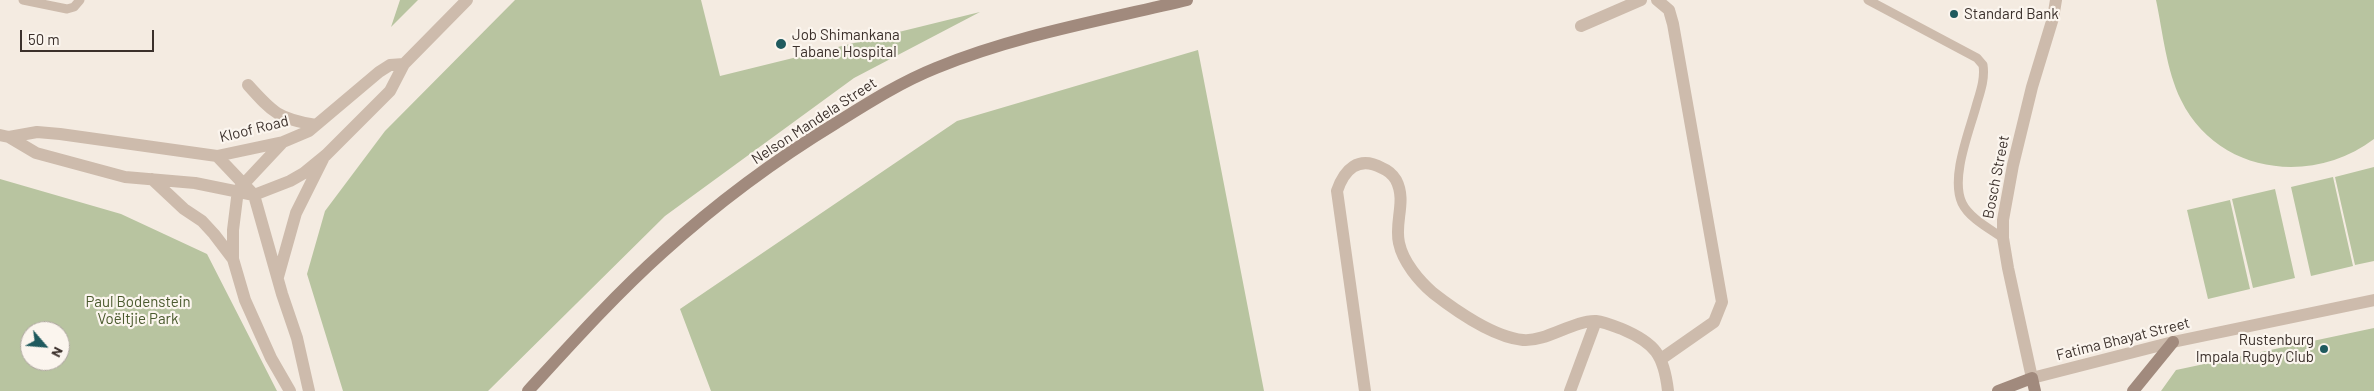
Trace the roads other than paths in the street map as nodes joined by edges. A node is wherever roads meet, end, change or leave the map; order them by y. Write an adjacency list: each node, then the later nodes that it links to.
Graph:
1 (23, 0): 2 (lane)
2 (80, 0)
3 (467, 0): 10 (street, Kloof Road)
4 (1187, 0): 30 (main road, Nelson Mandela Street)
5 (1641, 0): 9 (street)
6 (1657, 0): 26 (street)
7 (1868, 0): 20 (lane)
8 (2056, 0): 20 (street, Bosch Street)
9 (1581, 26)
10 (404, 64): 12 (street, Kloof Road); 15 (street)
11 (248, 85): 12 (street)
12 (316, 125): 14 (street, Kloof Road)
13 (4, 136): 16 (street, Kloof Road); 17 (street)
14 (283, 142): 16 (street, Kloof Road); 18 (street)
15 (326, 154): 19 (street); 22 (street)
16 (217, 156): 18 (street)
17 (152, 179): 18 (street); 21 (street)
18 (242, 187): 19 (street); 21 (street)
19 (254, 195): 22 (street)
20 (2003, 238): 27 (street, Bosch Street)
21 (233, 259): 28 (street)
22 (278, 279): 29 (street)
23 (2374, 300): 25 (street, Fatima Bhayat Street)
24 (1596, 321): 26 (street); 31 (street); 32 (street)
25 (2173, 342): 27 (street, Fatima Bhayat Street); 36 (main road)
26 (1661, 359): 33 (street)
27 (2032, 378): 34 (main road, Fatima Bhayat Street); 35 (main road, Bosch Street)
28 (290, 391)
29 (309, 391)
30 (528, 391)
31 (1365, 391)
32 (1570, 391)
33 (1668, 391)
34 (1998, 391)
35 (2035, 391)
36 (2133, 391)

